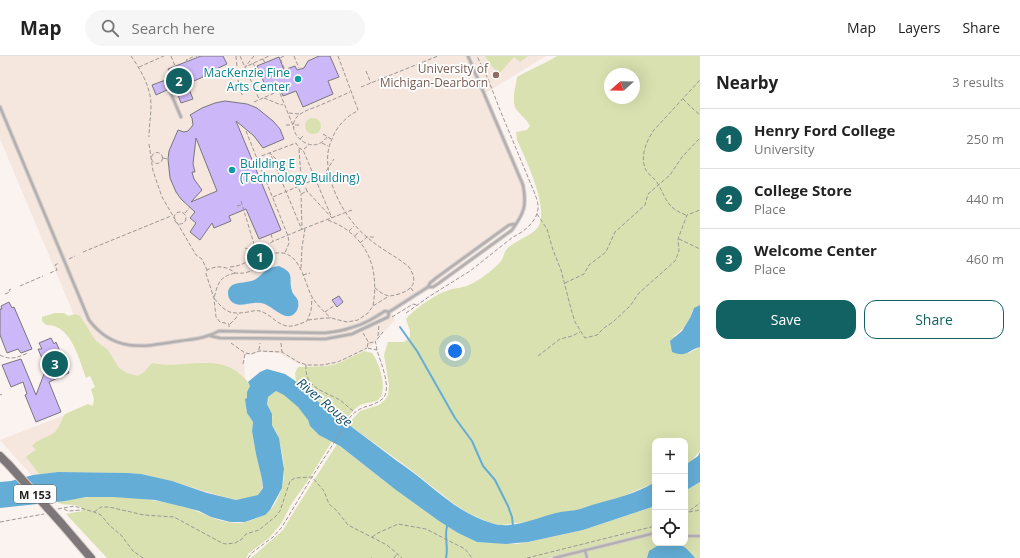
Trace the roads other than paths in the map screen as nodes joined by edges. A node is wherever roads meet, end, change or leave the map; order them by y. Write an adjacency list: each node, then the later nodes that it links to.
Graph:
1 (468, 56): 5 (lane)
2 (169, 89): 4 (lane)
3 (0, 107): 8 (lane)
4 (181, 118)
5 (515, 224): 6 (lane); 6 (lane)
6 (428, 287): 7 (lane)
7 (389, 312): 8 (lane); 8 (lane)
8 (211, 336)
9 (0, 456): 14 (main road, M 153, bridge)
10 (652, 534): 13 (lane)
11 (688, 536): 12 (lane)
12 (700, 536)
13 (585, 550): 15 (lane); 16 (lane)
14 (91, 558)
15 (554, 558)
16 (587, 558)

